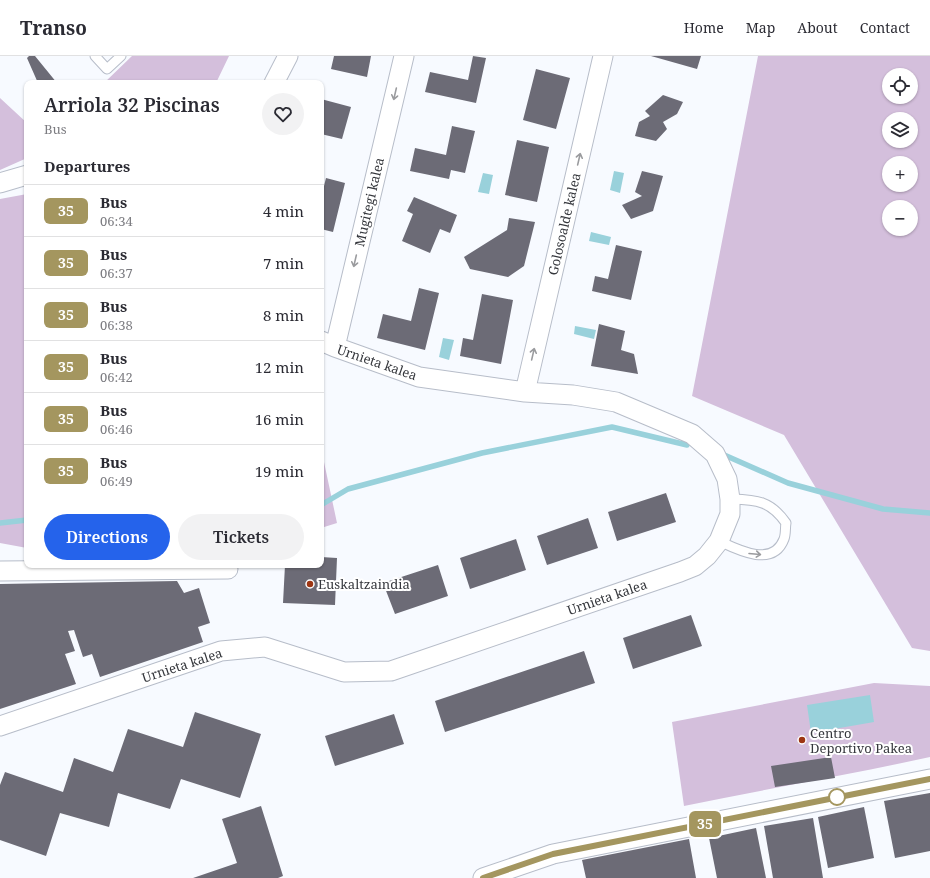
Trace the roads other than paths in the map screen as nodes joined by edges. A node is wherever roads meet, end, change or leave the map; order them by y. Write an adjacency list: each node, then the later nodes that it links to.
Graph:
1 (95, 56): 2 (lane)
2 (121, 56)
3 (288, 56): 6 (street)
4 (404, 56): 9 (street, Mugitegi kalea, one-way to 9)
5 (603, 56): 10 (street, Golosoalde kalea, one-way to 5)
6 (276, 80)
7 (24, 176): 8 (street)
8 (0, 183)
9 (328, 344): 10 (street, Urnieta kalea)
10 (525, 392): 11 (street, Urnieta kalea)
11 (730, 499): 12 (street, Urnieta kalea); 12 (lane, one-way to 11)
12 (719, 541): 15 (street, Urnieta kalea)
13 (228, 569): 14 (street)
14 (0, 570)
15 (0, 726)
16 (930, 779): 17 (street)
17 (483, 878)

